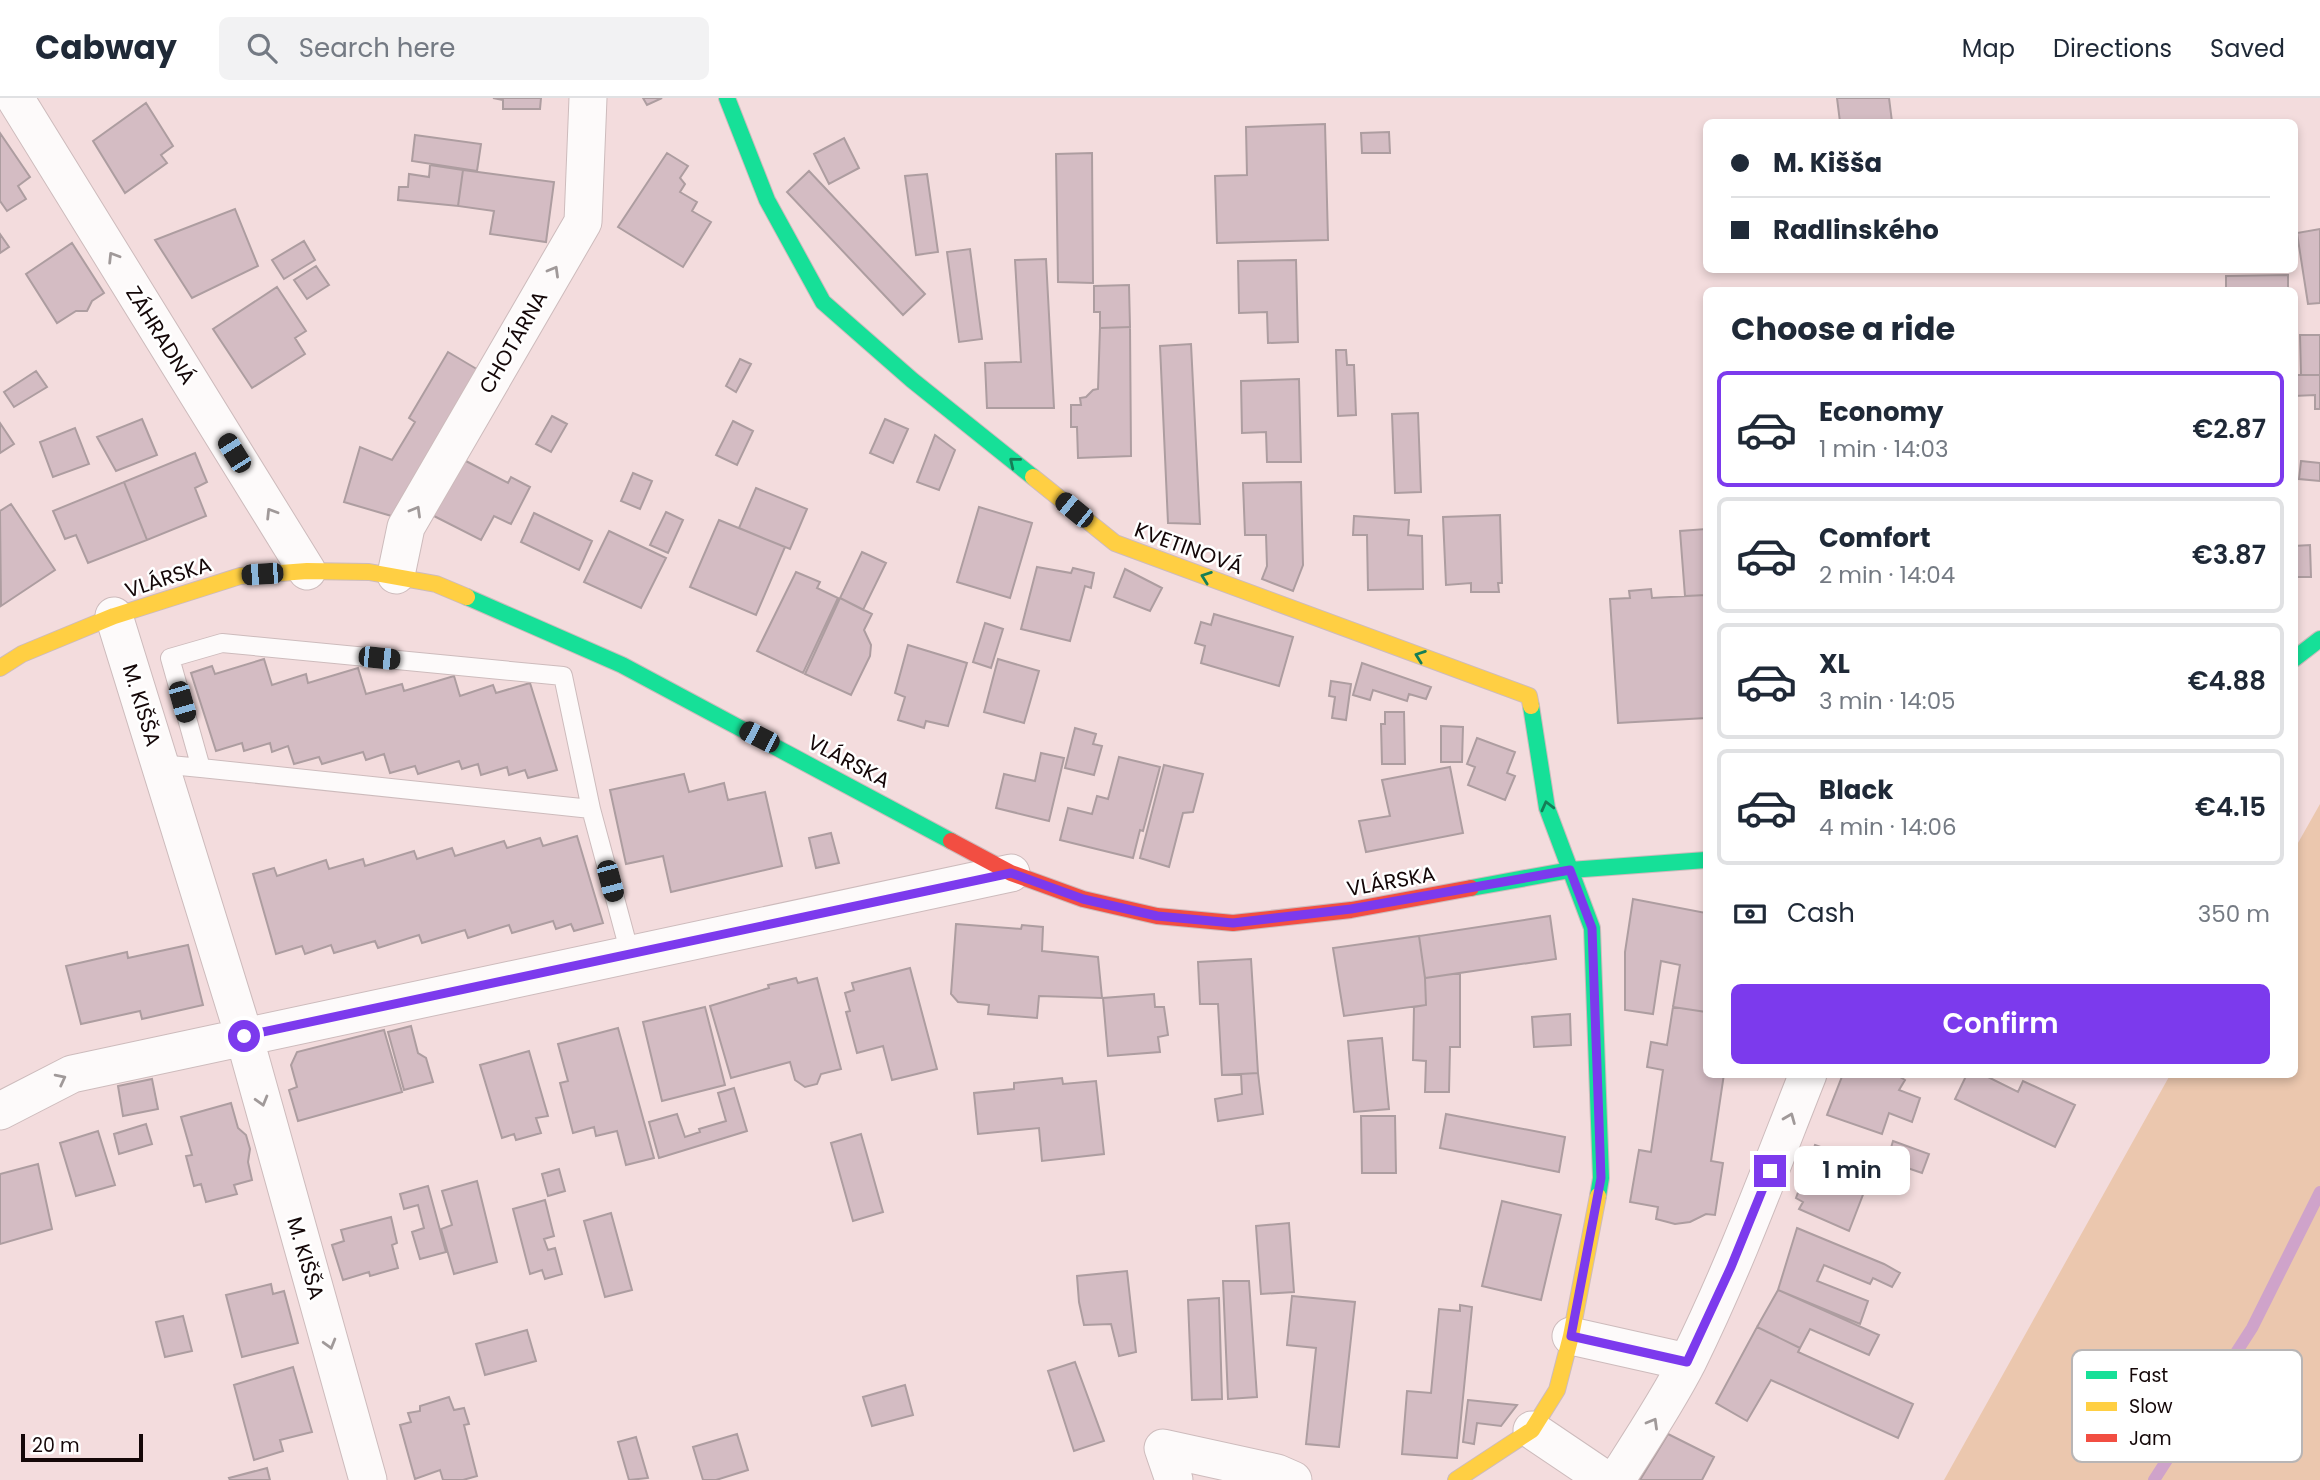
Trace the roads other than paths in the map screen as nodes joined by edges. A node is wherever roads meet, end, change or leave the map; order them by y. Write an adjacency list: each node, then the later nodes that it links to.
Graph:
1 (15, 98): 4 (street, ZÁHRADNÁ, one-way to 1)
2 (588, 98): 5 (street, CHOTÁRNA, one-way to 2)
3 (727, 98): 14 (street, KVETINOVÁ, one-way to 3)
4 (307, 571): 5 (street, VLÁRSKA); 6 (street, VLÁRSKA)
5 (396, 575): 15 (street, VLÁRSKA)
6 (114, 616): 9 (street, VLÁRSKA); 10 (street, M. KIŠŠA)
7 (2320, 639): 8 (street)
8 (2298, 656)
9 (0, 668)
10 (160, 764): 11 (lane); 17 (street, M. KIŠŠA)
11 (201, 768): 12 (lane); 12 (lane)
12 (591, 809): 16 (lane)
13 (1703, 860): 14 (street, VLÁRSKA)
14 (1570, 870): 15 (street, VLÁRSKA); 20 (street)
15 (1011, 873): 16 (street)
16 (630, 954): 17 (street)
17 (244, 1036): 19 (street, one-way to 17); 23 (street, M. KIŠŠA, one-way to 23)
18 (1806, 1078): 21 (street, one-way to 18)
19 (0, 1111)
20 (1571, 1336): 21 (street); 22 (street)
21 (1687, 1362): 28 (street, one-way to 21)
22 (1532, 1430): 26 (street); 27 (street)
23 (368, 1480)
24 (1174, 1480): 25 (street)
25 (1293, 1480)
26 (1456, 1480)
27 (1606, 1480)
28 (1616, 1480)

